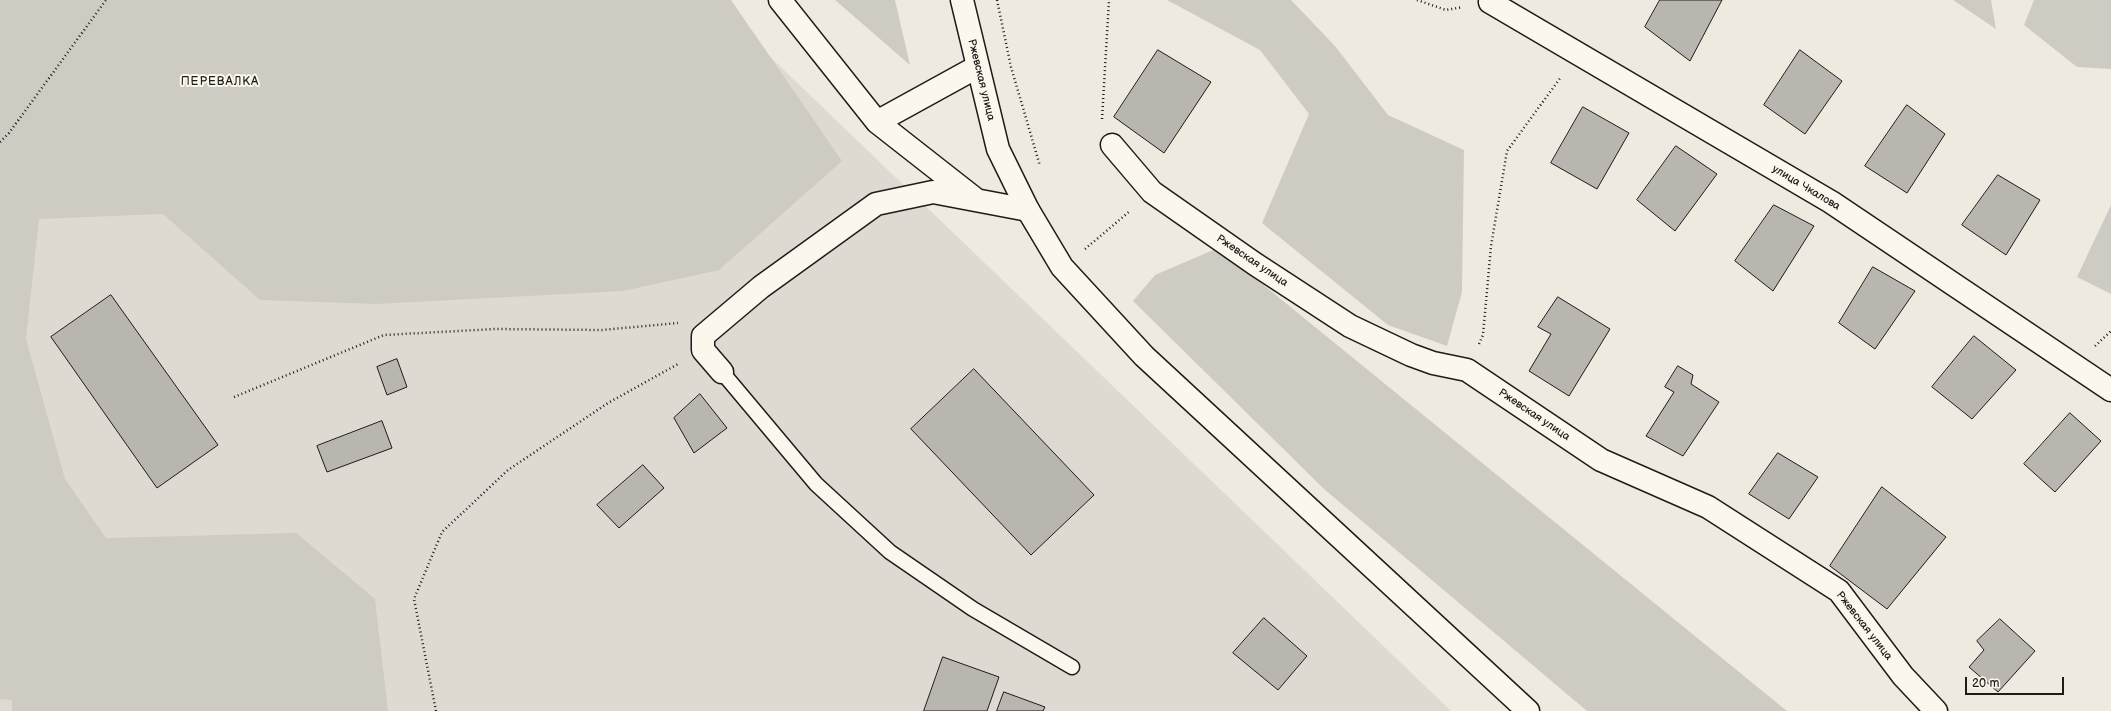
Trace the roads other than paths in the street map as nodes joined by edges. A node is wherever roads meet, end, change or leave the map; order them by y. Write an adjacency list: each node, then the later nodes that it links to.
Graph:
1 (780, 0): 5 (street)
2 (962, 0): 4 (street, Ржевская улица)
3 (1490, 2): 10 (street, улица Чкалова)
4 (977, 67): 5 (street); 8 (street, Ржевская улица)
5 (877, 122): 7 (street)
6 (1112, 145): 13 (street, Ржевская улица)
7 (975, 199): 8 (street); 9 (street)
8 (1028, 210): 12 (street, Ржевская улица)
9 (722, 372): 11 (lane)
10 (2111, 390)
11 (1072, 667)
12 (1528, 711)
13 (1936, 711)

